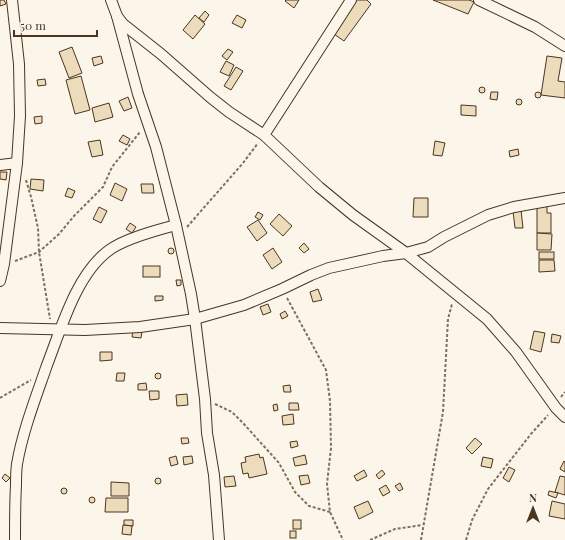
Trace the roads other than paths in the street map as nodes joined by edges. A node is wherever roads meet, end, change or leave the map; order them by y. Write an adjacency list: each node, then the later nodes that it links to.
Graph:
1 (12, 0): 8 (street)
2 (111, 0): 5 (street)
3 (351, 0): 7 (street)
4 (479, 0): 6 (street)
5 (116, 16): 7 (street); 11 (street)
6 (565, 46)
7 (264, 135): 12 (street)
8 (17, 164): 9 (street); 13 (street)
9 (0, 165)
10 (565, 198): 12 (street)
11 (176, 225): 14 (street); 16 (street)
12 (406, 253): 14 (street); 17 (street)
13 (0, 282)
14 (195, 319): 16 (street); 19 (street)
15 (0, 328): 16 (street)
16 (55, 330): 18 (street)
17 (565, 417)
18 (15, 540)
19 (219, 540)

